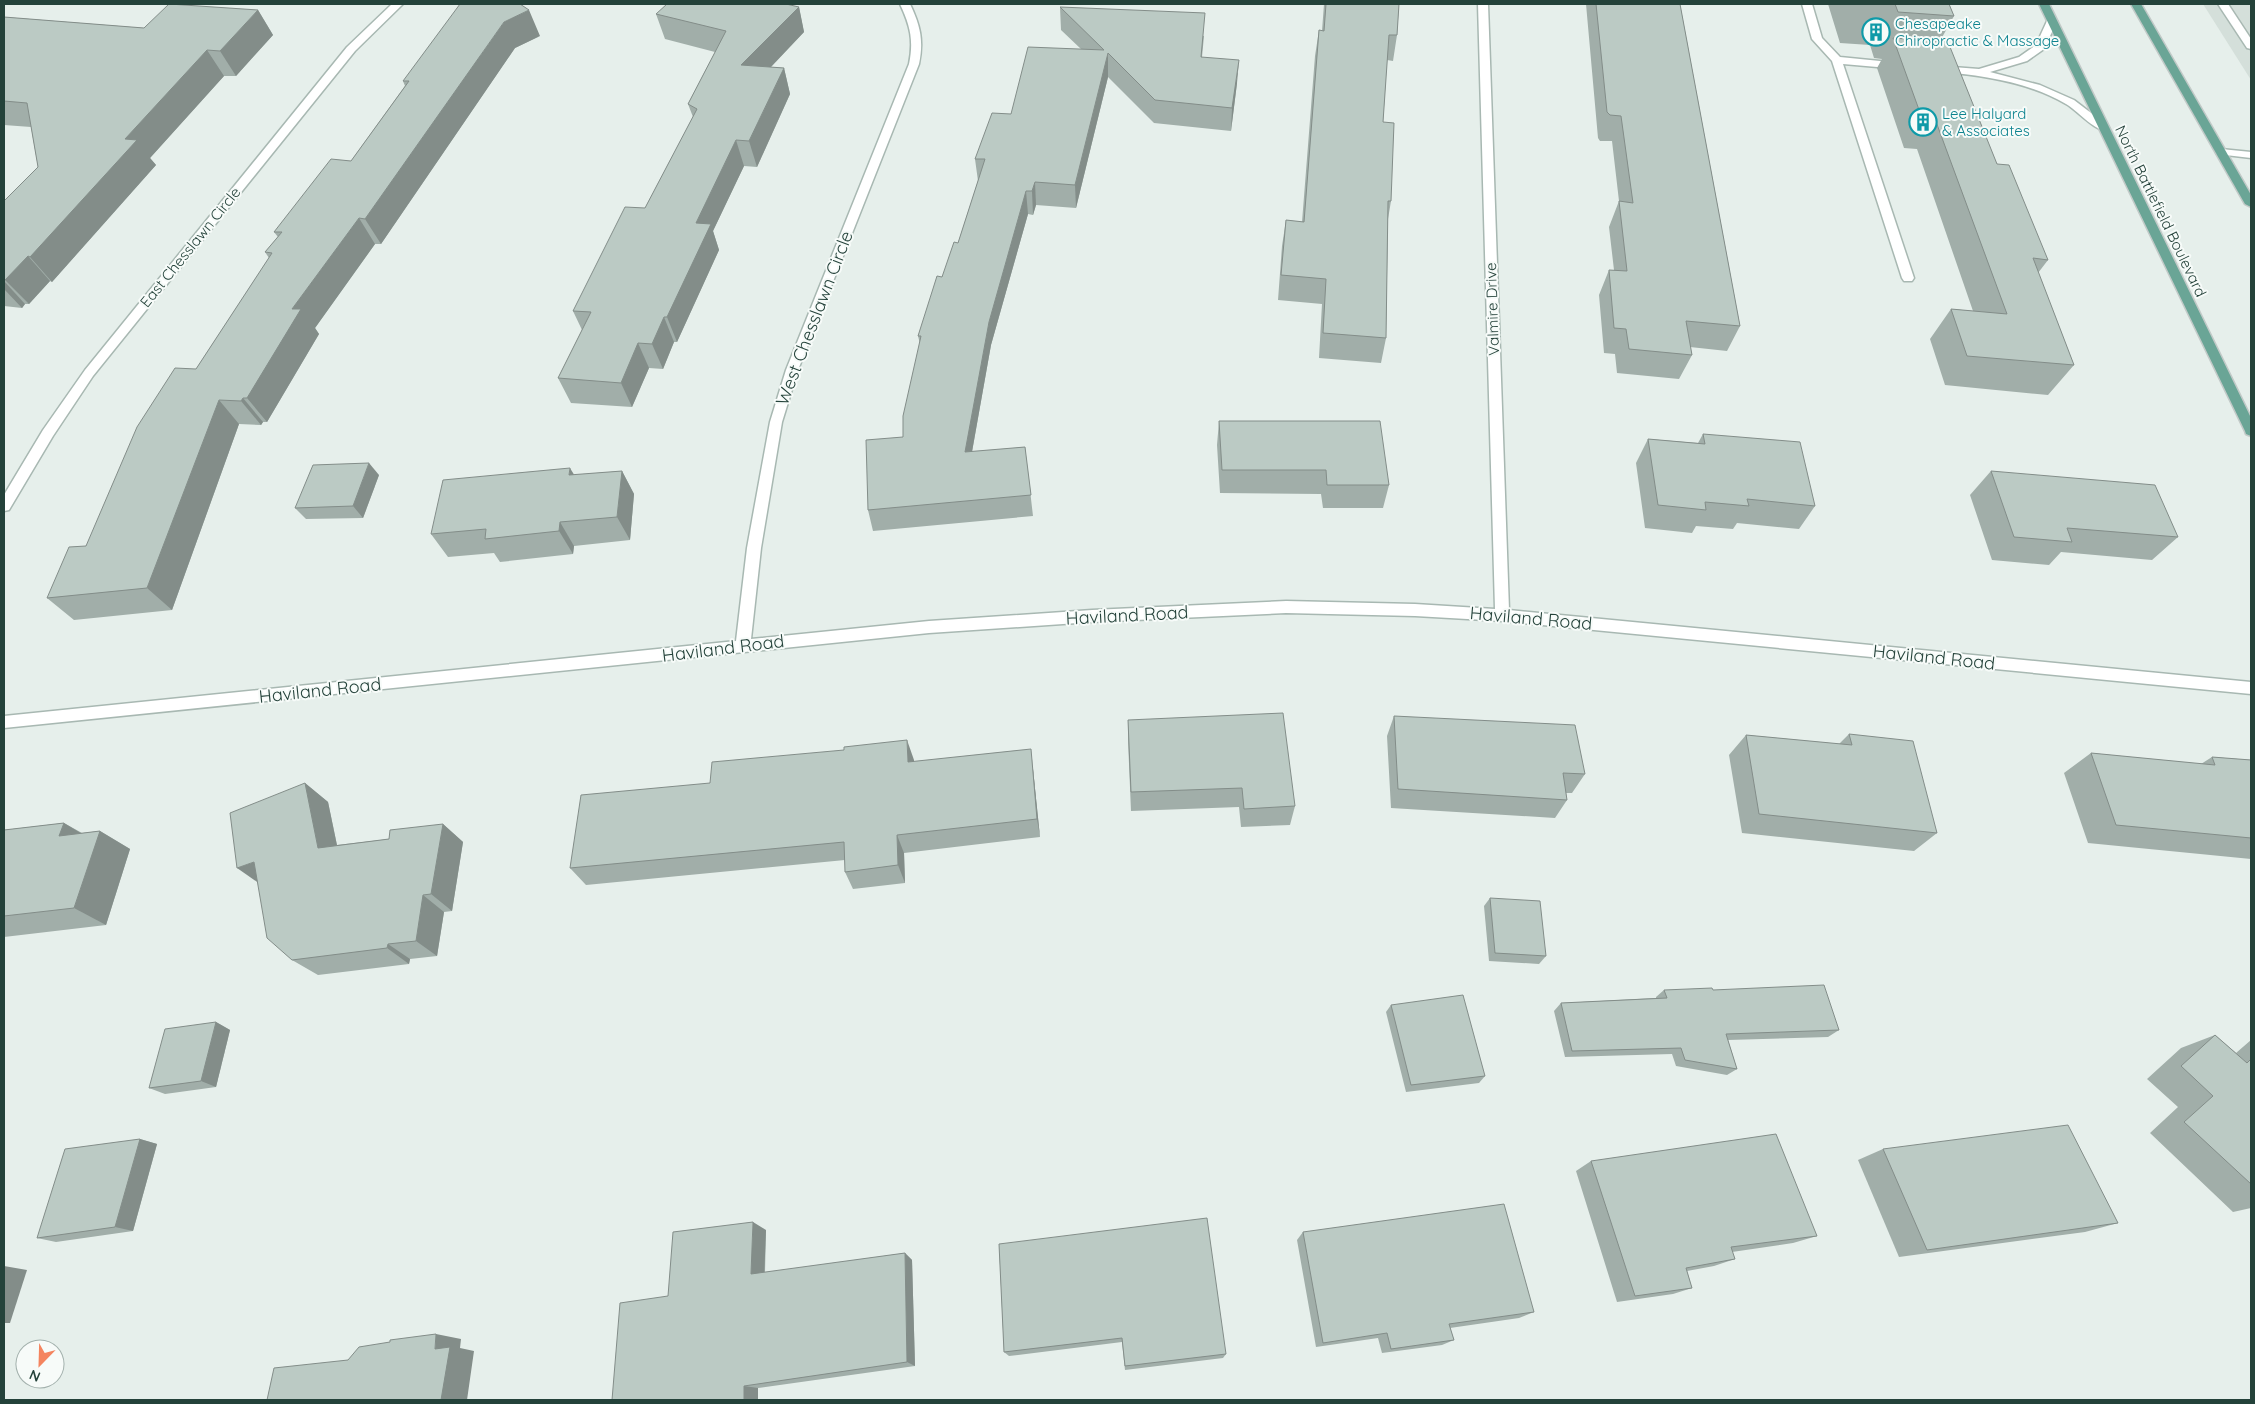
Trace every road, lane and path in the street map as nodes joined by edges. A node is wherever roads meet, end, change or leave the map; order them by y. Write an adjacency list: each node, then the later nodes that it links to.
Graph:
1 (398, 4): 20 (street, East Chesslawn Circle)
2 (905, 4): 22 (street, West Chesslawn Circle)
3 (1483, 4): 21 (street, Valmire Drive)
4 (1807, 4): 10 (street)
5 (2044, 4): 8 (main road, North Battlefield Boulevard)
6 (2136, 4): 15 (main road)
7 (2223, 4): 9 (street)
8 (2052, 21): 13 (street); 14 (main road, North Battlefield Boulevard)
9 (2251, 46)
10 (1837, 60): 11 (street); 18 (street)
11 (1912, 67)
12 (1931, 68): 13 (street)
13 (1979, 72): 14 (street)
14 (2104, 128): 19 (main road, North Battlefield Boulevard)
15 (2222, 152): 16 (street); 17 (main road)
16 (2251, 155)
17 (2251, 204)
18 (1908, 278)
19 (2251, 431)
20 (4, 506)
21 (1502, 615): 22 (street, Haviland Road); 23 (street, Haviland Road)
22 (742, 645): 24 (street, Haviland Road)
23 (2251, 688)
24 (4, 722)

